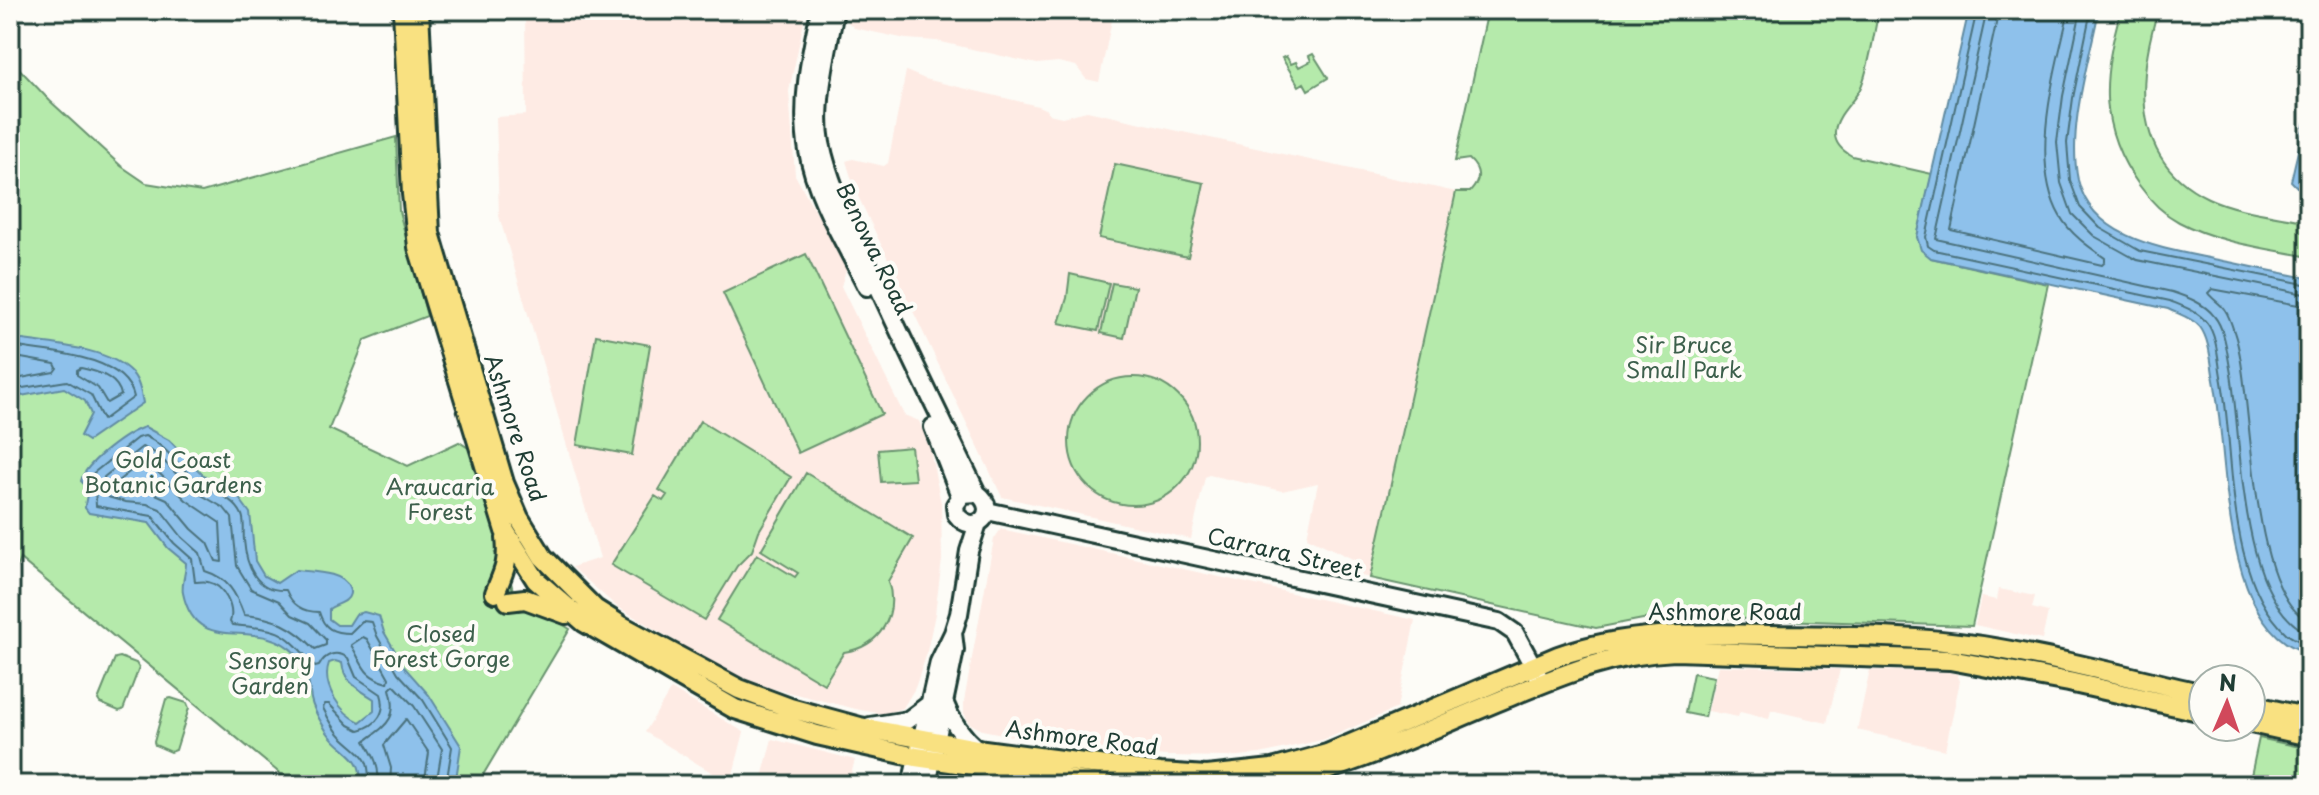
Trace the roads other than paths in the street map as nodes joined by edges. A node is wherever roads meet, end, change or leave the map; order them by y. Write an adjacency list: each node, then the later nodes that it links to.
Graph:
1 (403, 10): 8 (main road, Ashmore Road)
2 (419, 10): 16 (main road, Ashmore Road)
3 (820, 10): 6 (main road, Benowa Road)
4 (835, 10): 5 (main road, Benowa Road)
5 (977, 493): 6 (main road); 7 (main road)
6 (960, 496): 7 (main road)
7 (977, 519): 10 (main road, Carrara Street); 12 (main road)
8 (505, 531): 9 (main road, Ashmore Road); 9 (main road)
9 (584, 622): 19 (main road, Ashmore Road)
10 (1538, 674): 11 (main road, Ashmore Road); 13 (main road, Ashmore Road); 18 (main road, Ashmore Road); 23 (main road, Ashmore Road)
11 (2187, 690)
12 (936, 703): 16 (main road); 18 (main road); 19 (main road)
13 (2187, 708)
14 (2267, 711): 17 (main road)
15 (2267, 724): 17 (main road)
16 (860, 727): 19 (main road, Ashmore Road)
17 (2308, 727)
18 (977, 749): 19 (main road, Ashmore Road)
19 (926, 750): 20 (main road); 21 (main road); 22 (main road, Ashmore Road)
20 (911, 785)
21 (927, 785)
22 (1107, 785)
23 (1273, 785)

